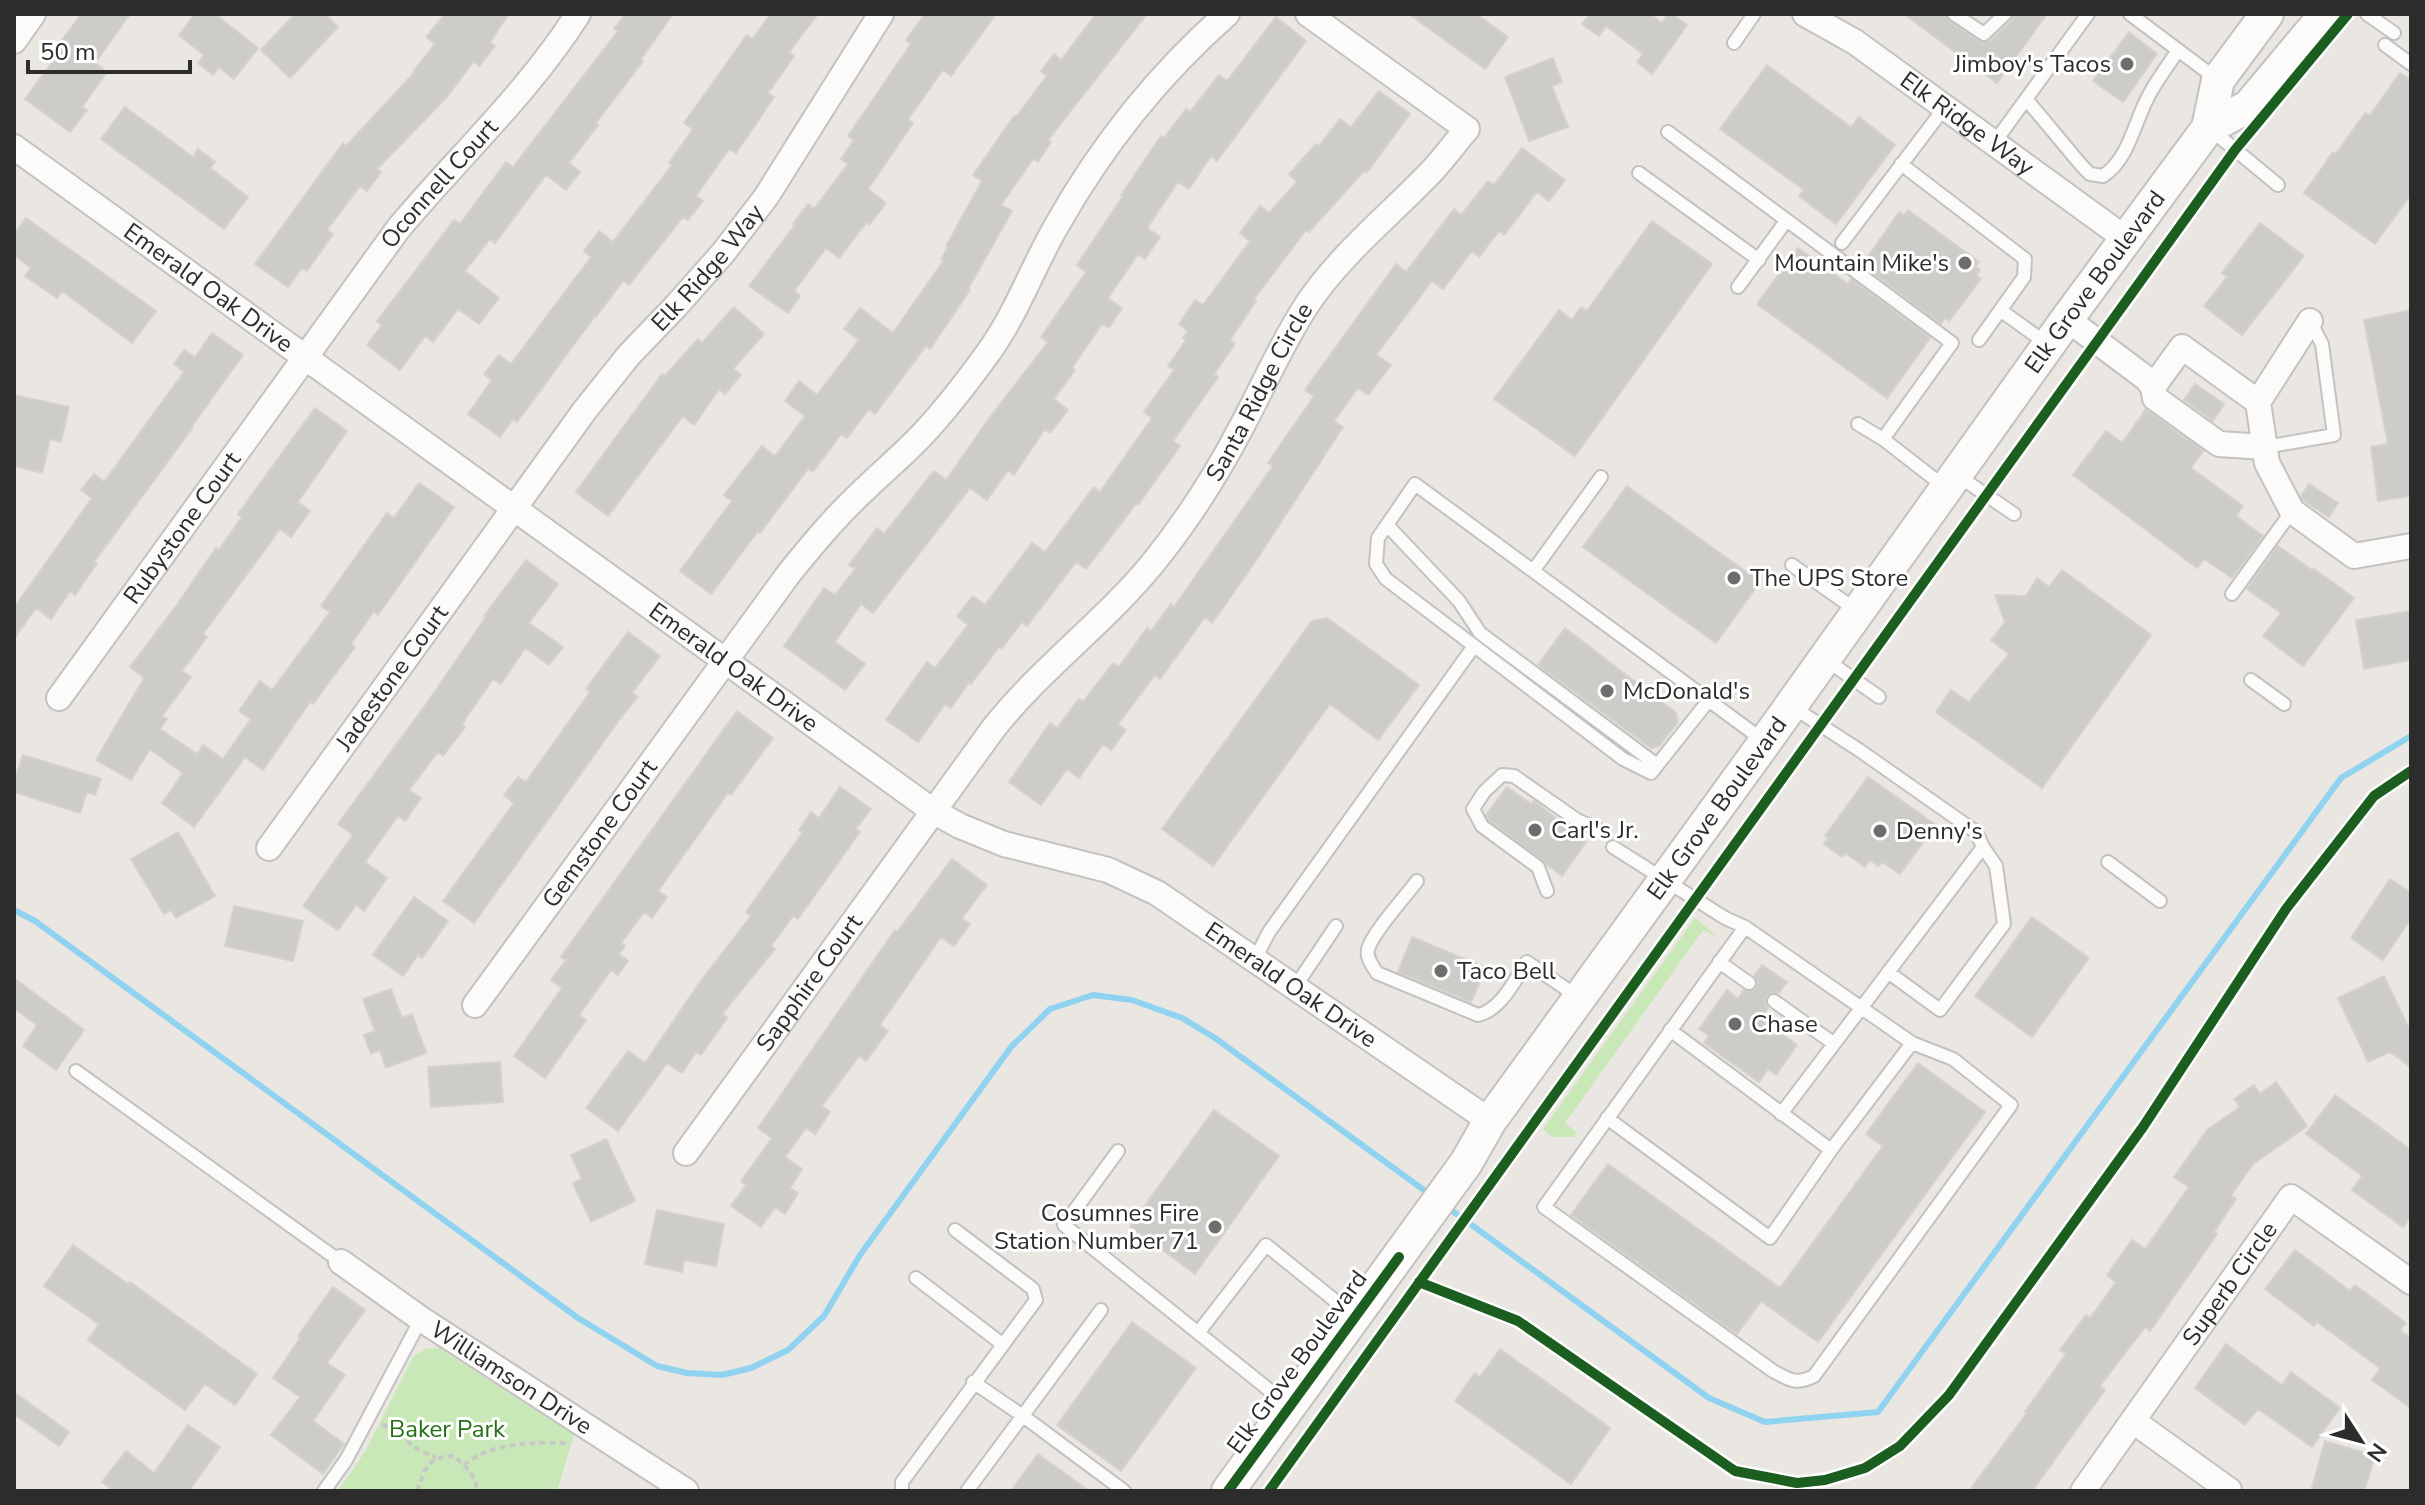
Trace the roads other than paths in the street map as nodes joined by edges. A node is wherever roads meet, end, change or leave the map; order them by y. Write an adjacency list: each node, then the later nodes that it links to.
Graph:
1 (33, 14): 16 (street)
2 (578, 14): 40 (street, Oconnell Court)
3 (881, 14): 48 (street, Elk Ridge Way)
4 (1227, 14): 59 (street)
5 (1308, 14): 68 (street, Santa Ridge Circle)
6 (1754, 14): 17 (lane)
7 (1807, 14): 23 (street, Elk Ridge Way)
8 (1954, 14): 9 (lane)
9 (2005, 14)
10 (2088, 14): 22 (lane)
11 (2130, 14): 19 (lane)
12 (2267, 14): 21 (main road, Elk Grove Boulevard)
13 (2326, 14): 24 (main road, Elk Grove Boulevard)
14 (2367, 14): 15 (lane)
15 (2394, 33)
16 (14, 41)
17 (1734, 43)
18 (2385, 45): 20 (lane)
19 (2178, 50): 21 (lane); 22 (lane)
20 (2411, 64)
21 (2218, 80): 24 (main road, Elk Grove Boulevard)
22 (2026, 99): 26 (lane)
23 (1945, 107): 26 (street, Elk Ridge Way); 28 (lane)
24 (2208, 128): 30 (lane); 32 (main road, Elk Grove Boulevard)
25 (1668, 132): 31 (lane)
26 (1994, 143): 32 (street, Elk Ridge Way)
27 (14, 147): 40 (street, Emerald Oak Drive)
28 (1901, 164): 33 (lane); 36 (lane)
29 (1639, 173): 34 (lane)
30 (2278, 185)
31 (1786, 221): 34 (lane); 44 (lane)
32 (2126, 239): 38 (main road, Elk Grove Boulevard)
33 (1842, 243)
34 (1759, 260): 35 (lane)
35 (1738, 287)
36 (2000, 310): 38 (lane); 39 (lane)
37 (2310, 321): 42 (street); 45 (lane)
38 (2058, 332): 41 (street); 47 (main road, Elk Grove Boulevard)
39 (1979, 340)
40 (304, 357): 48 (street, Emerald Oak Drive); 62 (street, Rubystone Court)
41 (2153, 387): 42 (street); 45 (street)
42 (2258, 402): 45 (street)
43 (1858, 424): 44 (lane)
44 (1883, 439): 47 (lane)
45 (2265, 447): 49 (street)
46 (1601, 477): 54 (lane)
47 (1952, 482): 50 (lane); 56 (main road, Elk Grove Boulevard)
48 (513, 509): 59 (street, Emerald Oak Drive); 72 (street, Jadestone Court)
49 (2292, 511): 52 (street); 55 (lane)
50 (2014, 514)
51 (1387, 525): 54 (lane); 57 (lane); 67 (lane)
52 (2411, 546)
53 (1792, 565): 56 (lane)
54 (1533, 571): 63 (lane)
55 (2232, 594)
56 (1859, 612): 58 (main road, Elk Grove Boulevard)
57 (1474, 646): 67 (lane); 80 (lane)
58 (1825, 659): 61 (lane); 65 (main road, Elk Grove Boulevard)
59 (724, 661): 68 (street, Emerald Oak Drive); 87 (street, Gemstone Court)
60 (2251, 680): 64 (lane)
61 (1879, 697)
62 (59, 698)
63 (1709, 700): 66 (lane); 67 (lane)
64 (2284, 704)
65 (1791, 706): 66 (main road, Elk Grove Boulevard); 71 (lane)
66 (1765, 742): 74 (main road, Elk Grove Boulevard)
67 (1657, 765)
68 (933, 811): 80 (street, Emerald Oak Drive); 98 (street, Sapphire Court)
69 (1604, 832): 76 (lane)
70 (1613, 847): 74 (lane)
71 (1983, 847): 82 (lane); 82 (lane)
72 (269, 848)
73 (2108, 862): 77 (lane)
74 (1664, 880): 79 (lane); 85 (main road, Elk Grove Boulevard)
75 (1417, 881): 85 (lane)
76 (1547, 891)
77 (2160, 901)
78 (1336, 926): 84 (lane)
79 (1745, 927): 81 (lane); 88 (lane)
80 (1255, 959): 84 (street, Emerald Oak Drive)
81 (1719, 962): 83 (lane); 89 (lane)
82 (1888, 972): 88 (lane)
83 (1749, 983)
84 (1295, 987): 95 (street, Emerald Oak Drive)
85 (1580, 999): 95 (main road, Elk Grove Boulevard)
86 (1774, 1001): 90 (lane)
87 (475, 1005)
88 (1860, 1007): 90 (lane); 91 (lane)
89 (1670, 1030): 93 (lane); 94 (lane)
90 (1833, 1043): 93 (lane)
91 (1912, 1043): 94 (lane); 96 (lane)
92 (76, 1071): 100 (lane)
93 (1781, 1114): 96 (lane)
94 (1607, 1118): 96 (lane)
95 (1490, 1121): 104 (main road, Elk Grove Boulevard)
96 (1831, 1150)
97 (1118, 1151): 106 (lane)
98 (686, 1153)
99 (955, 1230): 107 (lane)
100 (341, 1262): 105 (street, Williamson Drive)
101 (916, 1278): 107 (lane)
102 (2411, 1282): 111 (street, Superb Circle)
103 (1101, 1310): 110 (lane)
104 (1355, 1317): 106 (lane); 109 (main road, Elk Grove Boulevard)
105 (421, 1319): 113 (lane); 114 (street, Williamson Drive)
106 (1198, 1333): 109 (lane)
107 (1002, 1344): 108 (lane)
108 (973, 1382): 110 (lane); 115 (lane)
109 (1289, 1406): 118 (main road, Elk Grove Boulevard)
110 (1023, 1416): 116 (lane); 117 (lane)
111 (2133, 1421): 112 (street); 119 (street, Superb Circle)
112 (2229, 1490)
113 (324, 1491)
114 (686, 1491)
115 (902, 1491)
116 (967, 1491)
117 (1124, 1491)
118 (1228, 1491)
119 (2083, 1491)

